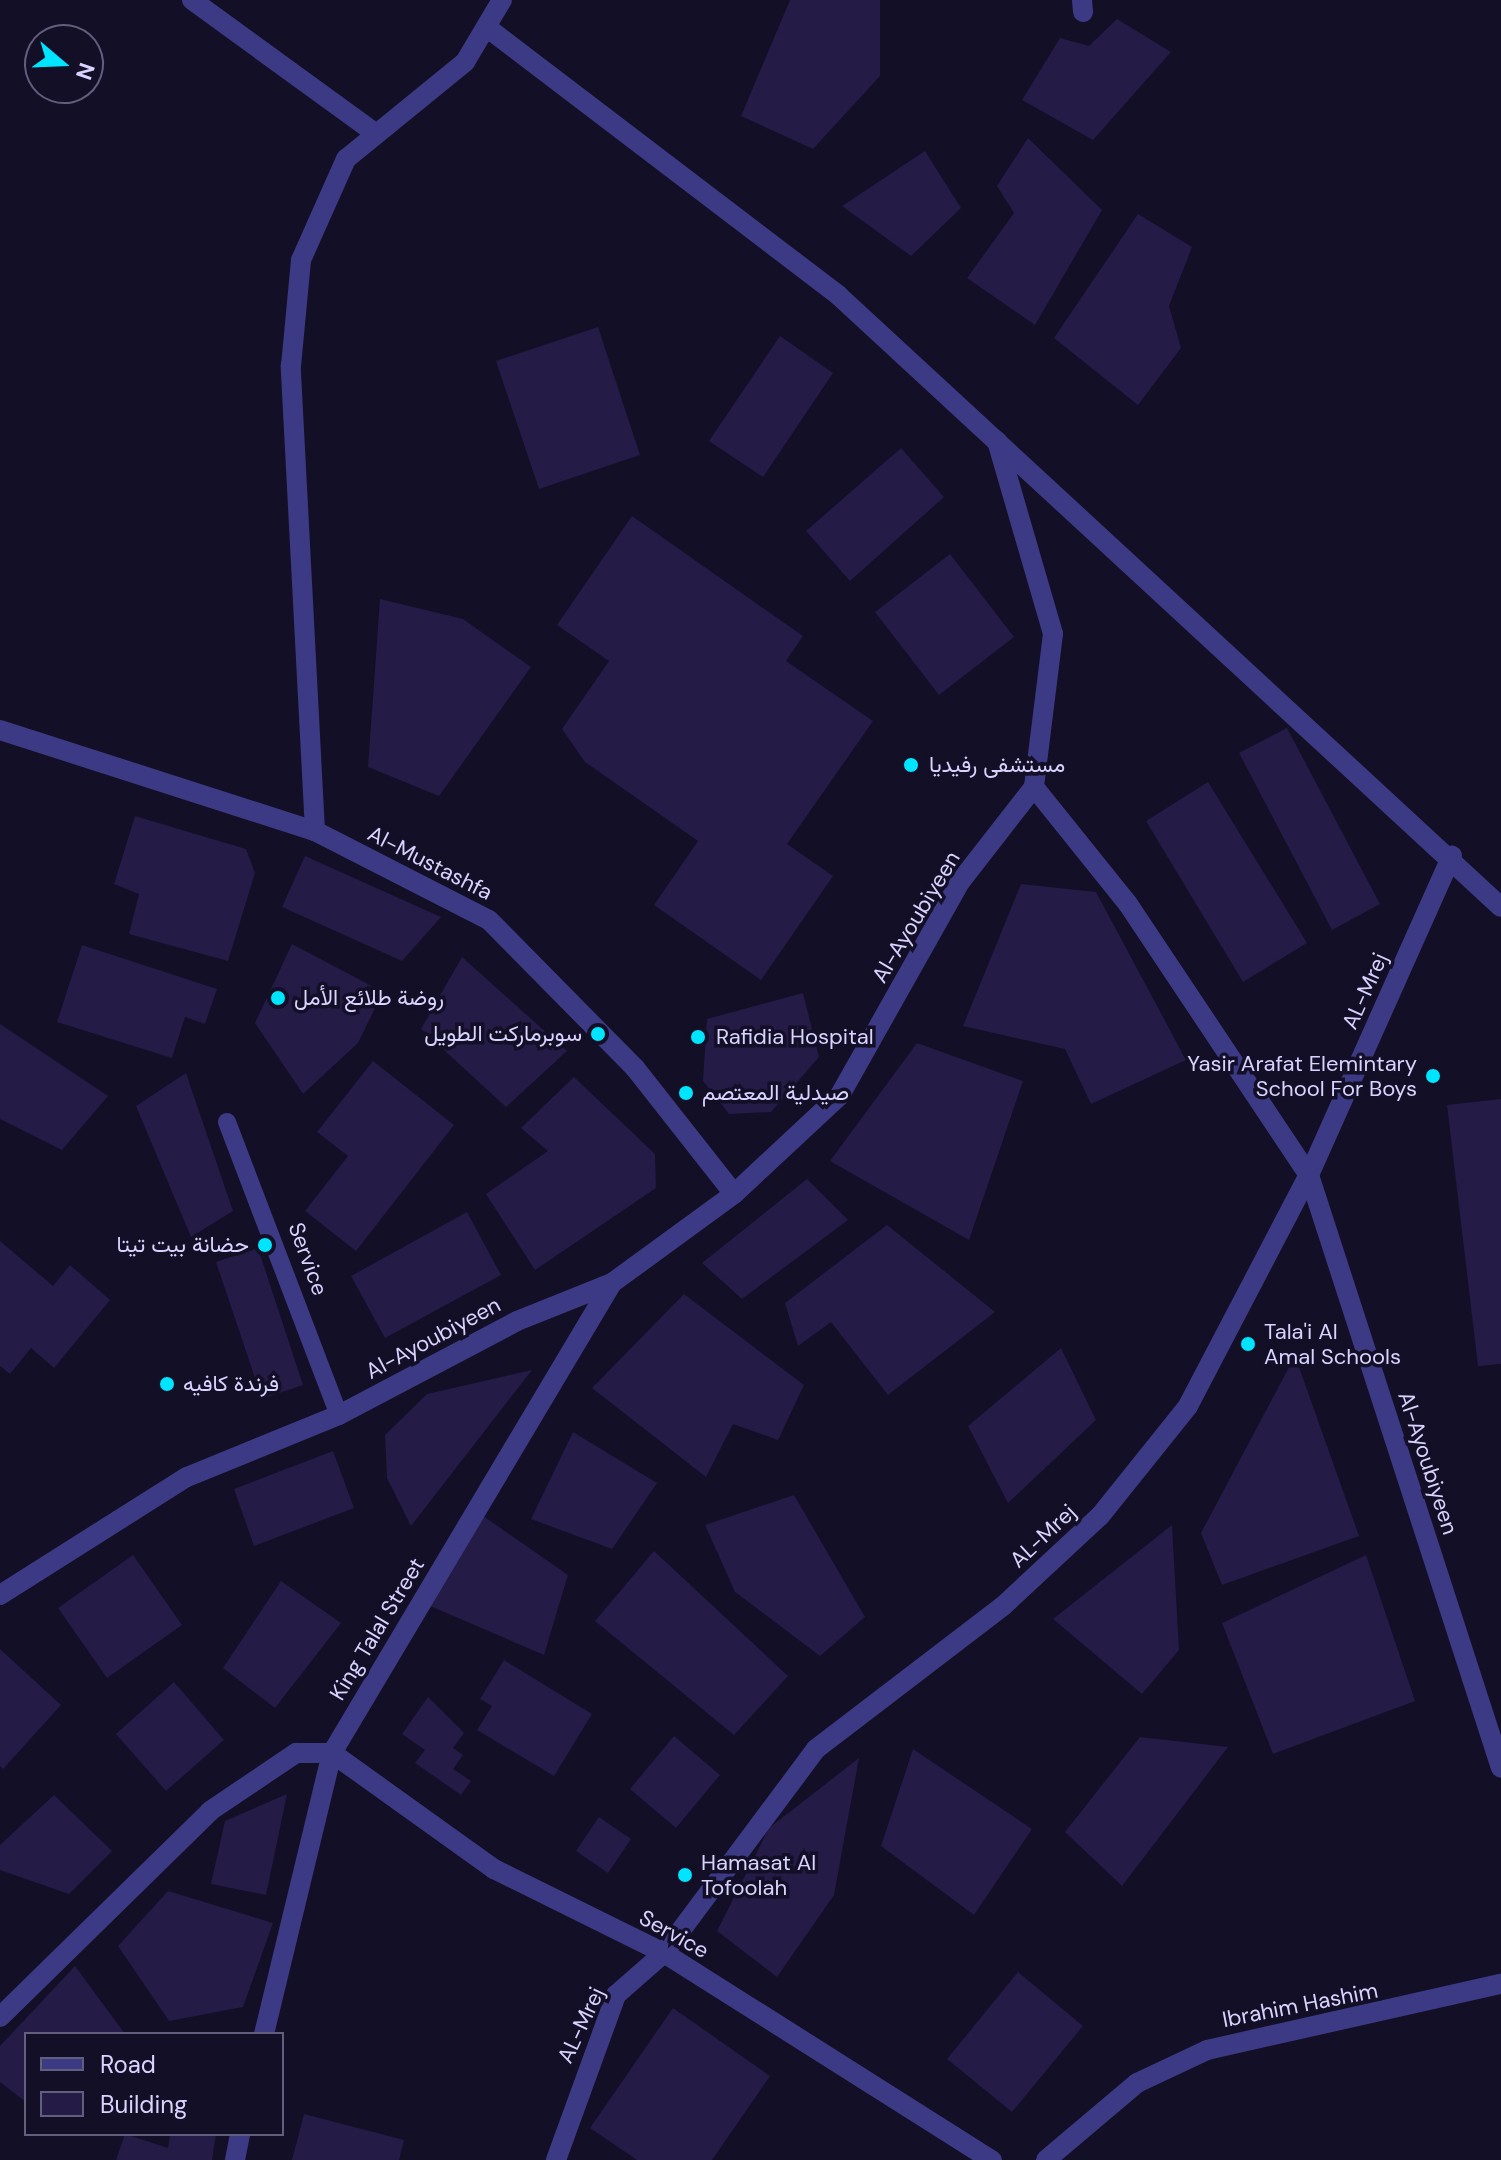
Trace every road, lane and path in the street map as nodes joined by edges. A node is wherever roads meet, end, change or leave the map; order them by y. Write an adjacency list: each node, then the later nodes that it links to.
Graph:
1 (192, 0): 4 (street)
2 (502, 0): 3 (street)
3 (489, 29): 4 (street); 5 (street)
4 (374, 132): 8 (street)
5 (997, 441): 7 (street); 9 (street)
6 (0, 730): 8 (street, Al-Mustashfa)
7 (1034, 787): 12 (street, Al-Ayoubiyeen); 13 (street, Al-Ayoubiyeen)
8 (315, 831): 13 (street, Al-Mustashfa)
9 (1452, 855): 10 (street); 12 (street, AL-Mrej)
10 (1501, 907)
11 (227, 1122): 15 (lane, Service)
12 (1309, 1175): 18 (street, Al-Ayoubiyeen); 19 (street, AL-Mrej)
13 (734, 1194): 14 (street, Al-Ayoubiyeen)
14 (612, 1283): 15 (street, Al-Ayoubiyeen); 17 (street, King Talal Street)
15 (339, 1415): 16 (street, Al-Ayoubiyeen)
16 (0, 1595)
17 (332, 1753): 19 (street, Service); 21 (street); 22 (street, King Talal Street)
18 (1501, 1768)
19 (664, 1953): 25 (street, AL-Mrej); 26 (street, Service)
20 (1501, 1984): 27 (street, Ibrahim Hashim)
21 (0, 2017)
22 (264, 2032)
23 (240, 2136): 24 (street)
24 (235, 2160)
25 (556, 2160)
26 (992, 2160)
27 (1046, 2160)

